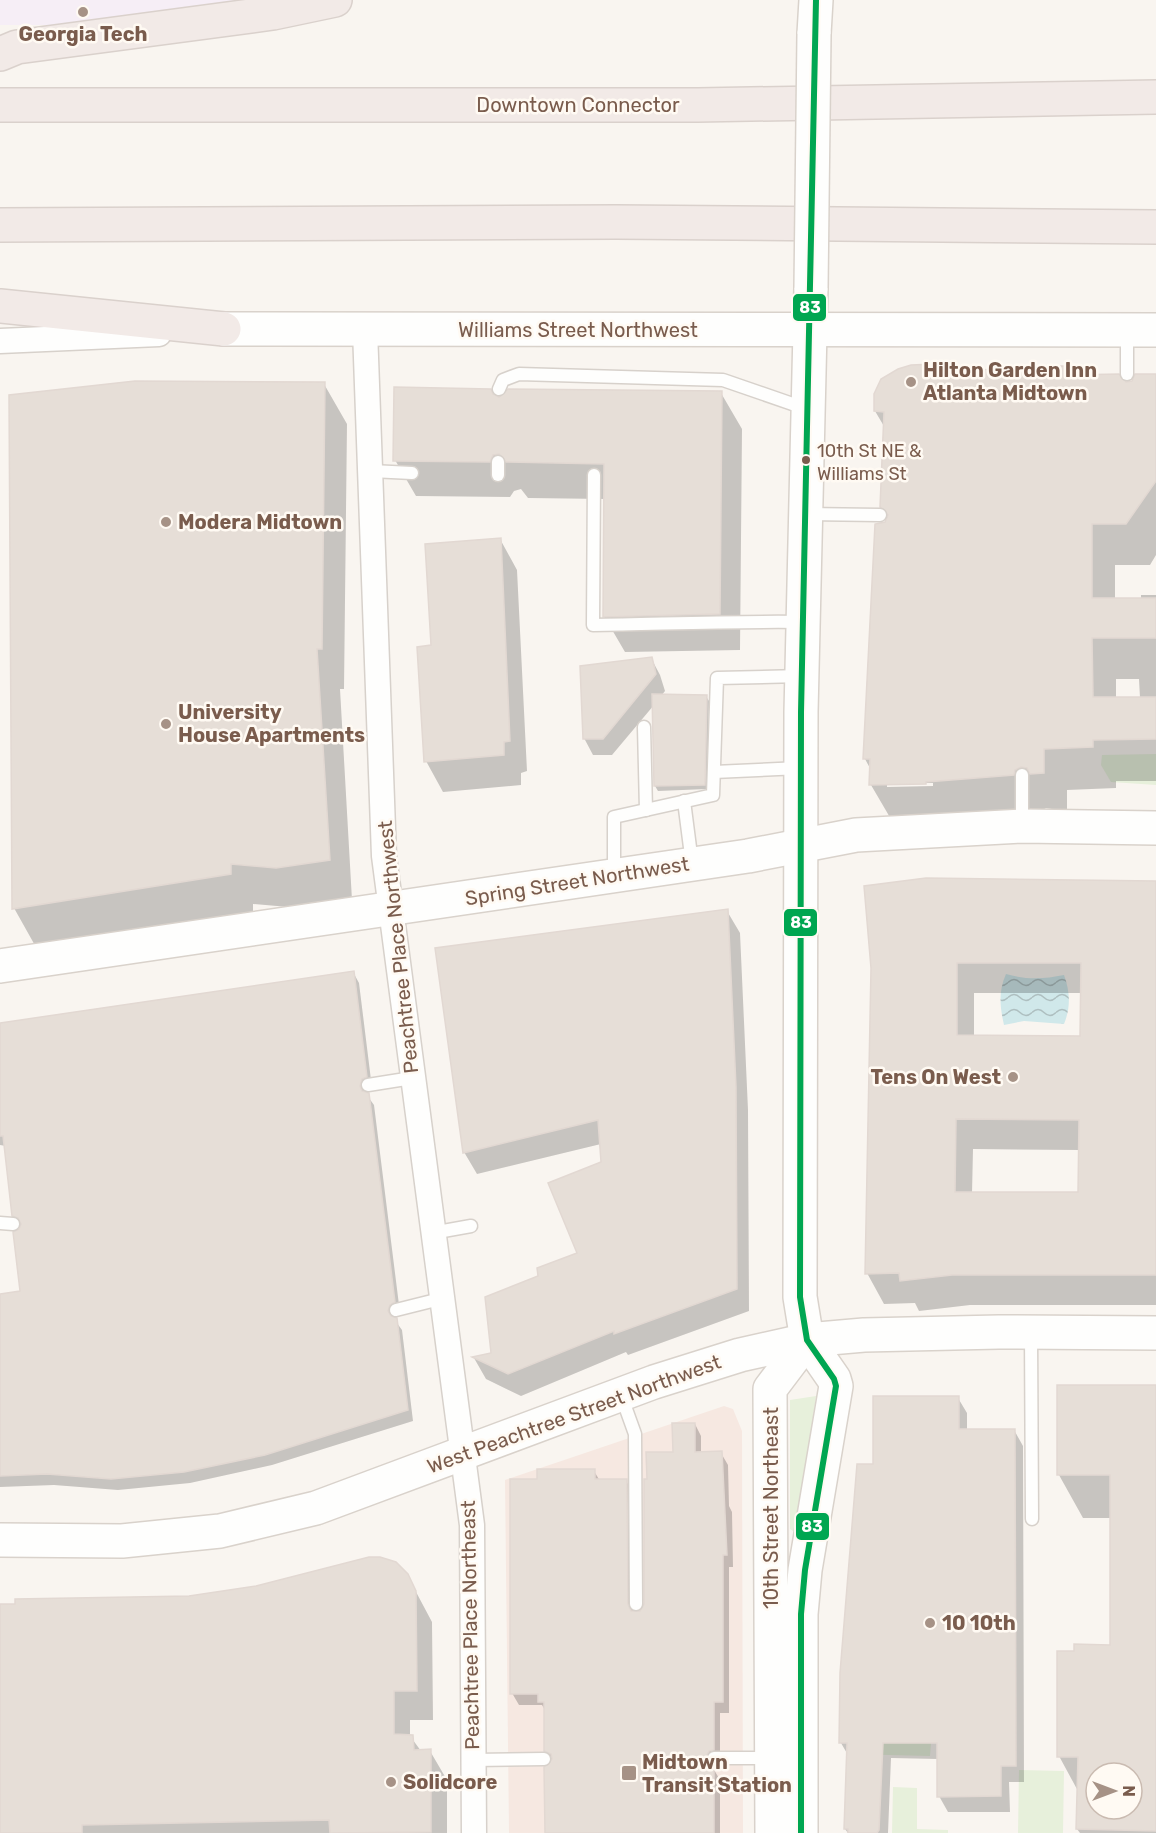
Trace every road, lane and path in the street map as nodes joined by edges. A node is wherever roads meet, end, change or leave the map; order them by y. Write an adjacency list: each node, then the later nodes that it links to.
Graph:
1 (335, 0): 3 (highway)
2 (816, 0): 10 (main road, bridge)
3 (0, 54)
4 (1156, 97): 5 (highway, Downtown Connector)
5 (0, 105)
6 (0, 225): 7 (highway)
7 (1156, 227)
8 (0, 306): 9 (highway)
9 (224, 329): 11 (main road, Williams Street Northwest); 13 (street, Williams Street Northwest)
10 (810, 329): 11 (main road, Williams Street Northwest); 12 (main road, Williams Street Northwest); 16 (main road)
11 (365, 330): 18 (street, Peachtree Place Northwest)
12 (1142, 330): 14 (lane)
13 (0, 341)
14 (1127, 374)
15 (499, 389): 16 (lane)
16 (809, 410): 22 (main road)
17 (498, 462): 20 (lane)
18 (371, 471): 19 (lane); 37 (street, Peachtree Place Northwest)
19 (412, 473)
20 (498, 475)
21 (594, 475): 24 (lane)
22 (806, 514): 23 (lane); 24 (main road)
23 (880, 515)
24 (804, 622): 25 (main road)
25 (802, 676): 27 (main road); 28 (lane)
26 (644, 728): 31 (lane)
27 (801, 768): 28 (lane); 34 (main road)
28 (714, 772): 30 (lane)
29 (1022, 775): 32 (lane)
30 (684, 801): 31 (lane); 35 (lane)
31 (646, 810): 36 (lane)
32 (1022, 826): 33 (main road, Spring Street Northwest); 34 (main road, Spring Street Northwest)
33 (1156, 828)
34 (801, 846): 35 (main road, Spring Street Northwest); 47 (main road)
35 (692, 864): 36 (main road, Spring Street Northwest)
36 (614, 876): 37 (main road, Spring Street Northwest)
37 (390, 909): 38 (main road, Spring Street Northwest); 39 (street, Peachtree Place Northwest)
38 (0, 966)
39 (412, 1078): 40 (lane); 42 (street, Peachtree Place Northwest)
40 (368, 1085)
41 (471, 1226): 42 (lane)
42 (432, 1233): 43 (street, Peachtree Place Northwest)
43 (440, 1299): 44 (lane); 49 (street, Peachtree Place Northwest)
44 (396, 1310)
45 (1031, 1332): 46 (main road, West Peachtree Street Northwest); 47 (main road, West Peachtree Street Northwest); 50 (lane)
46 (1156, 1333)
47 (807, 1340): 48 (main road, West Peachtree Street Northwest); 54 (main road, 10th Street Northeast); 59 (main road, 10th Street Northeast)
48 (621, 1394): 49 (main road, West Peachtree Street Northwest); 52 (lane)
49 (460, 1454): 51 (main road, West Peachtree Street Northwest); 56 (street, Peachtree Place Northeast)
50 (1032, 1519)
51 (0, 1540)
52 (636, 1604)
53 (714, 1758): 54 (lane)
54 (772, 1758): 58 (main road, 10th Street Northeast)
55 (544, 1759): 56 (lane)
56 (474, 1760): 57 (street, Peachtree Place Northeast)
57 (474, 1833)
58 (772, 1833)
59 (801, 1833)

